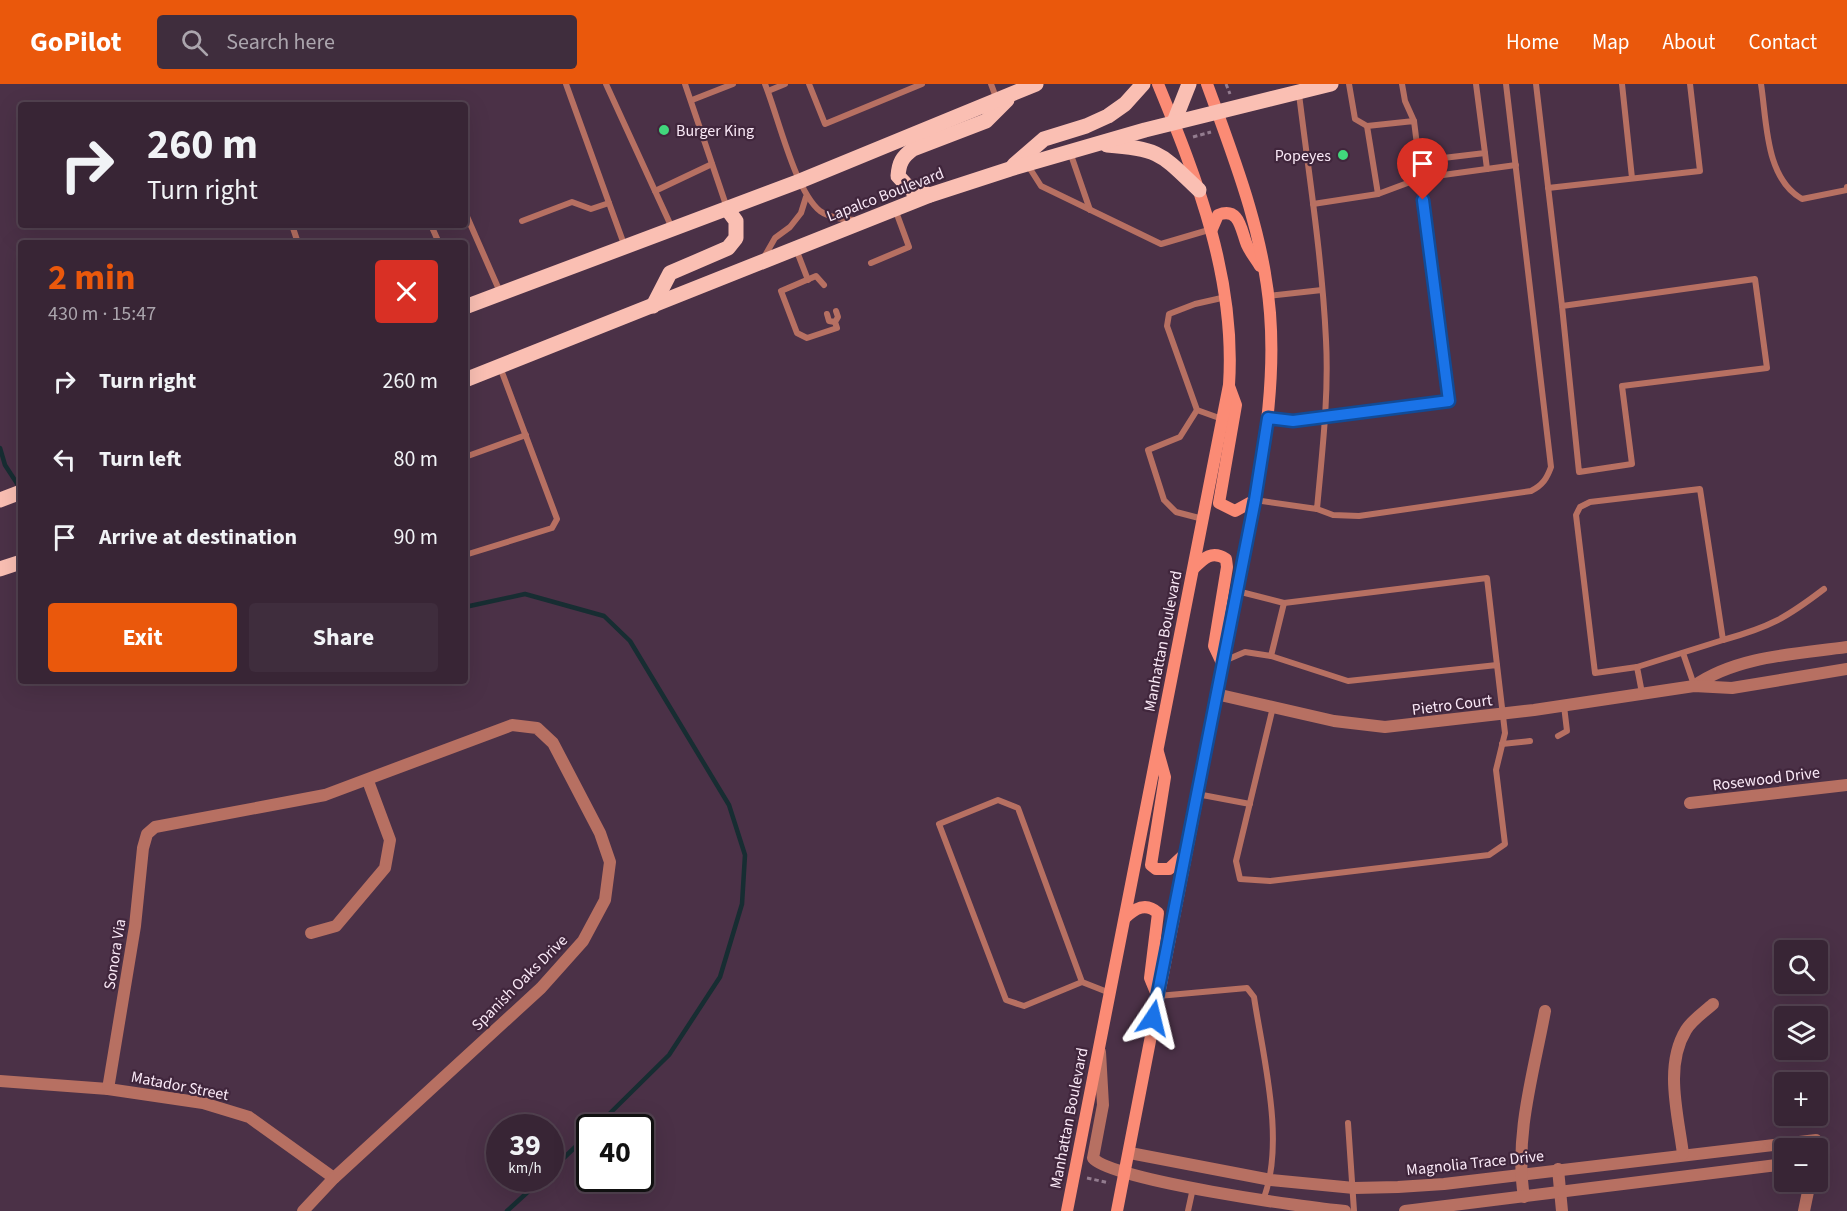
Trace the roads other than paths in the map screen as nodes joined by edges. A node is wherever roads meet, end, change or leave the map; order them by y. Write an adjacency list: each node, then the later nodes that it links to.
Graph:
1 (566, 84): 51 (lane)
2 (606, 84): 47 (lane)
3 (684, 84): 26 (lane)
4 (733, 84): 26 (lane)
5 (785, 84): 23 (lane)
6 (808, 84): 7 (lane)
7 (922, 84)
8 (991, 84): 27 (lane)
9 (1036, 84): 25 (main road)
10 (1143, 84): 39 (main road)
11 (1158, 84): 30 (street, Manhattan Boulevard)
12 (1189, 84): 30 (main road)
13 (1207, 84): 28 (street)
14 (1331, 84): 24 (main road, Lapalco Boulevard)
15 (1349, 84): 31 (lane)
16 (1402, 84): 29 (lane)
17 (1476, 84): 34 (lane)
18 (1506, 84): 38 (lane)
19 (1536, 84): 45 (lane)
20 (1622, 84): 42 (lane)
21 (1690, 84): 42 (lane)
22 (1761, 84): 44 (lane)
23 (767, 87): 43 (lane)
24 (1298, 92): 28 (main road, Lapalco Boulevard); 52 (lane)
25 (1013, 94): 27 (main road); 49 (main road)
26 (692, 100): 36 (lane)
27 (997, 100): 43 (main road)
28 (1217, 111): 30 (main road, Lapalco Boulevard); 65 (street)
29 (1414, 121): 31 (lane); 35 (lane)
30 (1174, 122): 32 (main road, Lapalco Boulevard); 46 (street, Manhattan Boulevard)
31 (1368, 126): 48 (lane)
32 (1095, 144): 33 (main road, Lapalco Boulevard); 46 (main road)
33 (1070, 151): 37 (main road, Lapalco Boulevard); 55 (lane)
34 (1485, 153): 35 (lane); 40 (lane)
35 (1419, 161): 41 (lane)
36 (712, 164): 47 (lane); 53 (lane)
37 (1027, 164): 39 (main road, Lapalco Boulevard); 55 (lane)
38 (1516, 165): 40 (lane); 90 (lane)
39 (1010, 168): 49 (main road, Lapalco Boulevard)
40 (1487, 169): 41 (lane)
41 (1420, 178): 48 (lane); 82 (lane)
42 (1632, 178): 45 (lane)
43 (800, 181): 50 (lane); 53 (main road)
44 (1847, 187)
45 (1548, 188): 74 (lane)
46 (1199, 190): 60 (street, Manhattan Boulevard)
47 (655, 191): 59 (lane)
48 (1378, 194): 52 (lane)
49 (930, 195): 54 (main road, Lapalco Boulevard)
50 (806, 197): 58 (lane); 63 (lane)
51 (609, 203): 57 (lane); 61 (lane)
52 (1313, 204): 68 (lane)
53 (727, 209): 59 (main road); 73 (main road)
54 (895, 209): 58 (main road, Lapalco Boulevard); 64 (lane)
55 (1090, 210): 60 (lane)
56 (468, 219): 69 (lane)
57 (522, 221)
58 (864, 221): 62 (main road, Lapalco Boulevard)
59 (673, 230): 61 (main road)
60 (1212, 230): 65 (street); 71 (street, Manhattan Boulevard)
61 (625, 247): 69 (main road)
62 (796, 248): 63 (main road, Lapalco Boulevard); 66 (lane)
63 (761, 262): 73 (main road, Lapalco Boulevard)
64 (871, 263)
65 (1264, 272): 70 (street)
66 (808, 279): 67 (lane); 77 (lane)
67 (824, 285)
68 (1322, 290): 70 (lane); 82 (lane)
69 (500, 293): 72 (main road)
70 (1268, 296): 83 (street)
71 (1227, 297): 80 (street, Manhattan Boulevard); 81 (lane)
72 (468, 305)
73 (653, 306): 78 (main road, Lapalco Boulevard)
74 (1562, 306): 74 (lane)
75 (836, 310): 77 (lane)
76 (826, 314): 77 (lane)
77 (835, 322)
78 (500, 366): 79 (main road, Lapalco Boulevard); 85 (lane)
79 (468, 379)
80 (1229, 385): 84 (street, Manhattan Boulevard); 89 (street)
81 (1197, 410): 84 (lane); 91 (lane)
82 (1325, 417): 83 (lane); 90 (lane)
83 (1268, 418): 89 (street)
84 (1223, 419): 91 (street, Manhattan Boulevard)
85 (526, 435): 86 (lane); 92 (lane)
86 (468, 456)
87 (18, 493): 88 (main road)
88 (0, 500)
89 (1255, 500): 90 (lane); 97 (street)
90 (1317, 509)
91 (1204, 519): 94 (street, Manhattan Boulevard)
92 (468, 554)
93 (18, 563): 95 (main road)
94 (1194, 568): 103 (street); 116 (street, Manhattan Boulevard)
95 (0, 569)
96 (1824, 589): 99 (lane)
97 (1236, 591): 98 (lane); 103 (street)
98 (1284, 603): 102 (lane); 104 (lane)
99 (1723, 640): 101 (lane); 105 (lane)
100 (1847, 647): 107 (street, Pietro Court)
101 (1683, 653): 105 (lane); 107 (lane)
102 (1271, 656): 103 (lane); 104 (lane)
103 (1222, 663): 108 (street)
104 (1497, 665): 112 (lane)
105 (1637, 668): 109 (lane)
106 (1847, 669): 107 (street, Pietro Court)
107 (1694, 686): 109 (street, Pietro Court)
108 (1216, 694): 111 (street, Pietro Court); 119 (street)
109 (1642, 694): 110 (street, Pietro Court)
110 (1564, 706): 112 (street, Pietro Court); 113 (lane)
111 (1274, 707): 112 (street, Pietro Court); 121 (lane)
112 (1504, 714): 115 (lane)
113 (1558, 736)
114 (1530, 741): 115 (lane)
115 (1502, 744): 121 (lane)
116 (1157, 748): 123 (street); 124 (street, Manhattan Boulevard)
117 (368, 781): 122 (street, Spanish Oaks Drive); 125 (street); 142 (street, Spanish Oaks Drive)
118 (1847, 784): 120 (street, Rosewood Drive)
119 (1197, 794): 121 (lane); 123 (street)
120 (1690, 803)
121 (1250, 804)
122 (155, 827): 133 (street, Sonora Via)
123 (1185, 853): 128 (street)
124 (1125, 918): 127 (street, Manhattan Boulevard); 128 (street)
125 (311, 933)
126 (1082, 982): 126 (lane); 127 (lane)
127 (1110, 993): 131 (street, Manhattan Boulevard)
128 (1157, 996): 136 (street); 143 (lane)
129 (1713, 1004): 137 (street)
130 (1545, 1011): 141 (street)
131 (1100, 1045): 140 (street); 151 (street, Manhattan Boulevard)
132 (0, 1081): 133 (street, Matador Street)
133 (108, 1089): 142 (street, Matador Street)
134 (1348, 1123): 145 (lane)
135 (1774, 1144): 137 (street, Magnolia Trace Drive)
136 (1130, 1153): 140 (street); 143 (street, Magnolia Trace Drive)
137 (1683, 1154): 139 (street, Magnolia Trace Drive)
138 (1774, 1165): 146 (street)
139 (1558, 1169): 141 (street, Magnolia Trace Drive); 146 (street)
140 (1125, 1174): 144 (street); 152 (street)
141 (1521, 1175): 145 (street, Magnolia Trace Drive); 148 (street)
142 (334, 1178): 150 (street, Spanish Oaks Drive)
143 (1271, 1180): 145 (street, Magnolia Trace Drive); 149 (lane)
144 (1193, 1187): 149 (street); 153 (lane)
145 (1354, 1188): 155 (lane)
146 (1562, 1192): 148 (street); 158 (street)
147 (1808, 1192): 159 (street)
148 (1524, 1197): 157 (street)
149 (1263, 1201): 154 (street)
150 (303, 1211)
151 (1067, 1211)
152 (1117, 1211)
153 (1188, 1211)
154 (1345, 1211)
155 (1354, 1211)
156 (1405, 1211): 157 (street)
157 (1417, 1211)
158 (1562, 1211)
159 (1804, 1211)

